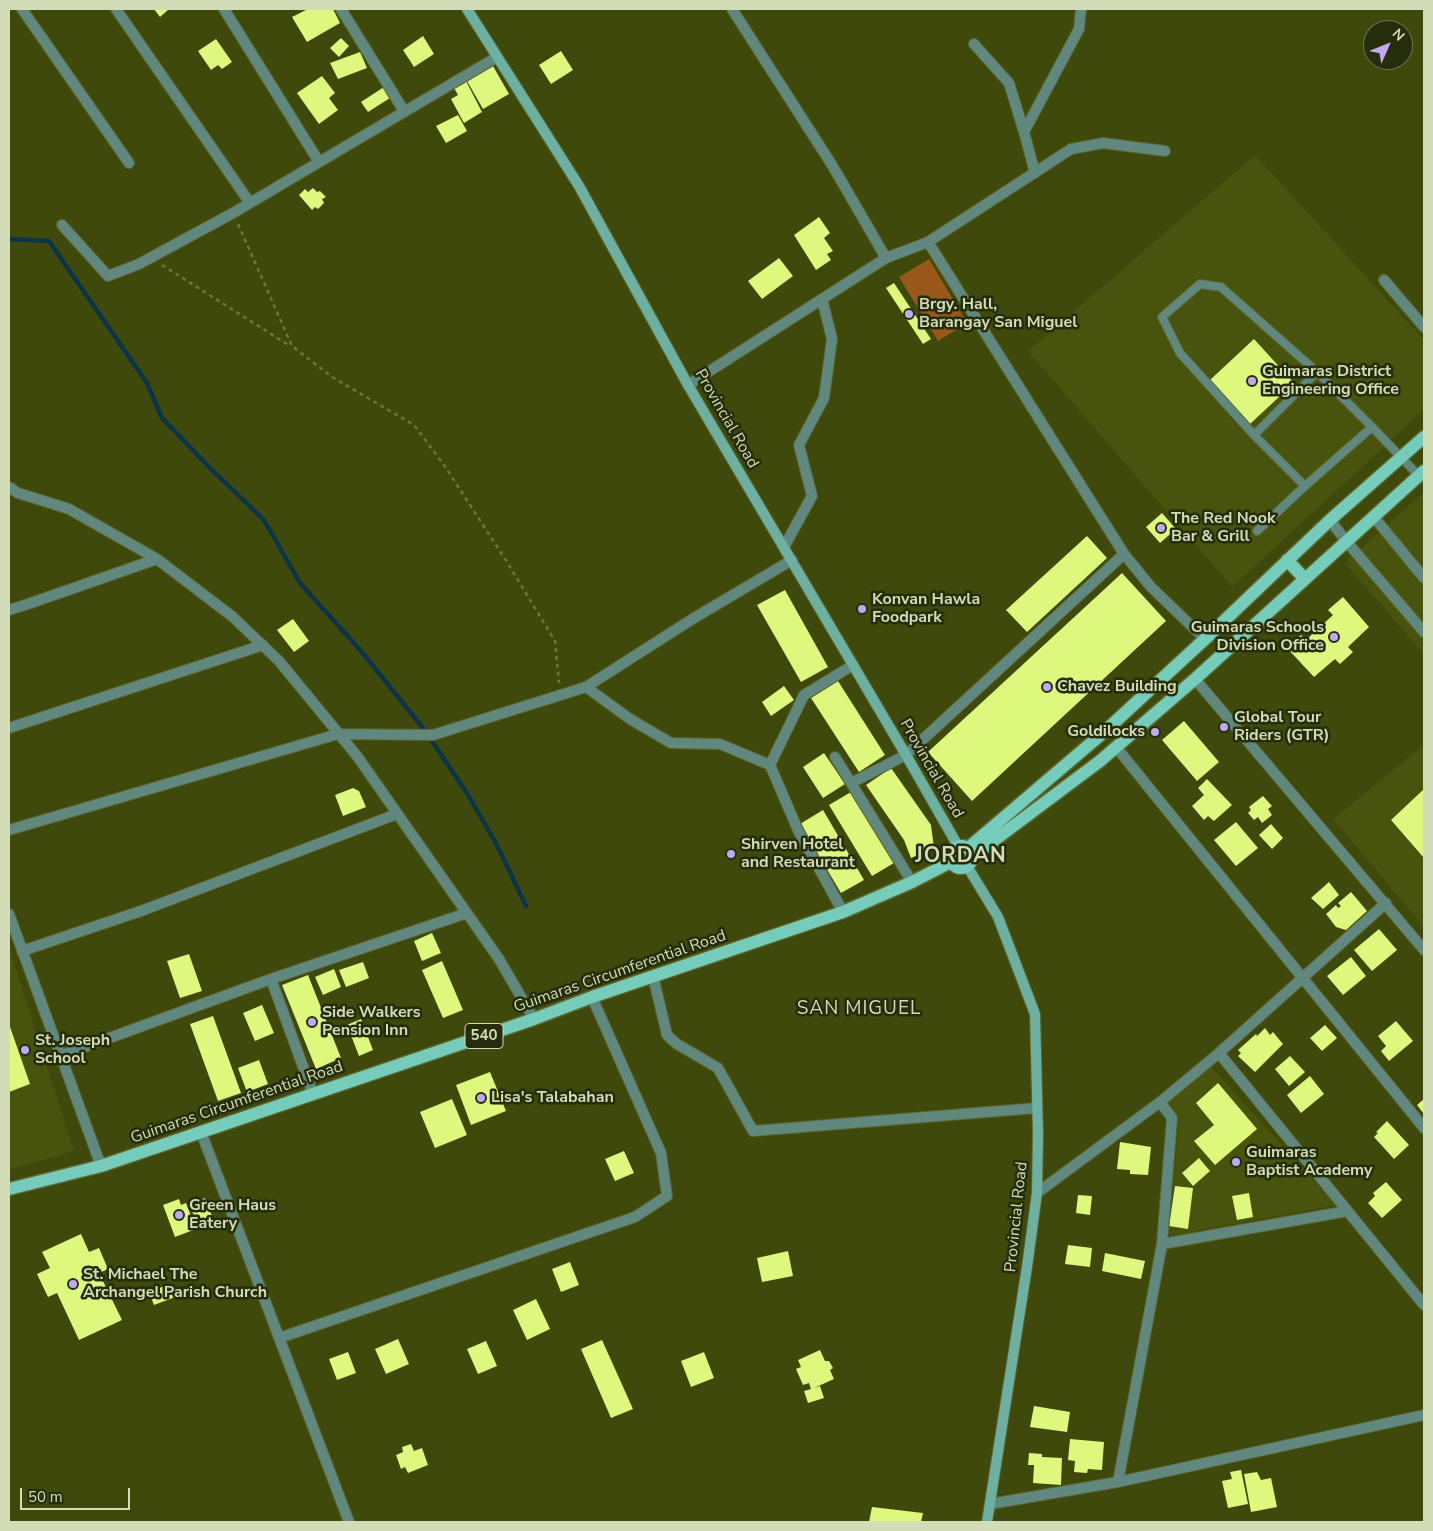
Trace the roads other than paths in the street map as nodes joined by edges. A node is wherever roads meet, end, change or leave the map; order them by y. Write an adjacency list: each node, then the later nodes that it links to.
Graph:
1 (22, 9): 14 (street)
2 (116, 9): 16 (street)
3 (224, 9): 13 (street)
4 (341, 9): 10 (street)
5 (467, 9): 9 (street, Provincial Road)
6 (732, 9): 19 (street)
7 (1081, 9): 11 (street)
8 (974, 44): 11 (street)
9 (497, 56): 10 (street); 24 (street, Provincial Road)
10 (404, 111): 13 (street)
11 (1024, 132): 15 (street)
12 (1165, 151): 15 (street)
13 (318, 162): 16 (street)
14 (129, 163)
15 (1035, 173): 18 (street)
16 (250, 203): 17 (street)
17 (62, 225)
18 (928, 242): 19 (street); 37 (street)
19 (886, 258): 21 (street)
20 (1384, 280): 22 (street)
21 (822, 300): 24 (street); 36 (street)
22 (1424, 327)
23 (1317, 372): 25 (lane); 26 (lane); 26 (lane)
24 (688, 385): 36 (street, Provincial Road)
25 (1372, 427): 28 (lane); 30 (lane)
26 (1254, 435): 30 (lane)
27 (1424, 437): 28 (main road, 540)
28 (1401, 457): 29 (lane); 33 (main road, 540)
29 (1422, 474): 32 (main road, 540)
30 (1305, 486): 34 (lane)
31 (12, 492): 38 (street)
32 (1373, 516): 35 (main road, 540); 41 (street)
33 (1330, 520): 35 (street); 40 (main road, 540)
34 (1257, 531)
35 (1346, 541): 42 (main road, 540); 44 (street)
36 (784, 547): 39 (street, Provincial Road)
37 (1124, 554): 45 (street); 53 (street)
38 (157, 559): 43 (street); 46 (street)
39 (792, 560): 47 (street, Provincial Road); 49 (street)
40 (1287, 560): 42 (main road); 45 (main road, 540)
41 (1424, 578)
42 (1305, 579): 48 (main road, 540)
43 (9, 610)
44 (1424, 632)
45 (1205, 639): 59 (main road, 540)
46 (263, 645): 50 (street); 51 (street)
47 (854, 665): 53 (street, Provincial Road); 55 (street)
48 (1195, 679): 52 (main road, 540); 61 (street)
49 (586, 687): 51 (street); 55 (street)
50 (9, 728)
51 (338, 734): 57 (street); 58 (street)
52 (1116, 747): 59 (main road, 540); 68 (street)
53 (906, 755): 56 (street); 59 (street, Provincial Road)
54 (836, 758): 56 (street)
55 (770, 765): 62 (street)
56 (851, 783): 60 (street)
57 (397, 814): 63 (street); 66 (street)
58 (9, 830)
59 (966, 855): 60 (main road, Guimaras Circumferential Road / 540); 76 (street, Provincial Road)
60 (912, 882): 62 (main road, Guimaras Circumferential Road / 540)
61 (1386, 903): 65 (street); 68 (street)
62 (843, 912): 67 (main road, Guimaras Circumferential Road / 540)
63 (467, 913): 69 (street); 71 (street)
64 (9, 914): 66 (street)
65 (1424, 950)
66 (22, 951): 73 (street)
67 (653, 976): 70 (main road, Guimaras Circumferential Road / 540); 76 (street)
68 (1303, 976): 72 (street); 77 (street)
69 (271, 978): 73 (street); 74 (street)
70 (592, 997): 71 (main road, Guimaras Circumferential Road / 540); 85 (street)
71 (534, 1019): 74 (main road, Guimaras Circumferential Road / 540)
72 (1219, 1053): 75 (street); 82 (street)
73 (60, 1056): 79 (street)
74 (312, 1094): 78 (main road, Guimaras Circumferential Road / 540)
75 (1160, 1102): 81 (street); 83 (street)
76 (1037, 1108): 81 (street, Provincial Road)
77 (1424, 1128)
78 (201, 1132): 79 (main road, Guimaras Circumferential Road / 540); 85 (street)
79 (101, 1166): 80 (main road, Guimaras Circumferential Road / 540)
80 (9, 1189)
81 (1037, 1193): 88 (street, Provincial Road)
82 (1348, 1210): 83 (street); 84 (street)
83 (1162, 1244): 87 (street)
84 (1424, 1305)
85 (279, 1338): 89 (street)
86 (1424, 1415): 87 (street)
87 (1118, 1482): 88 (street)
88 (990, 1504): 90 (street, Provincial Road)
89 (349, 1522)
90 (987, 1522)

